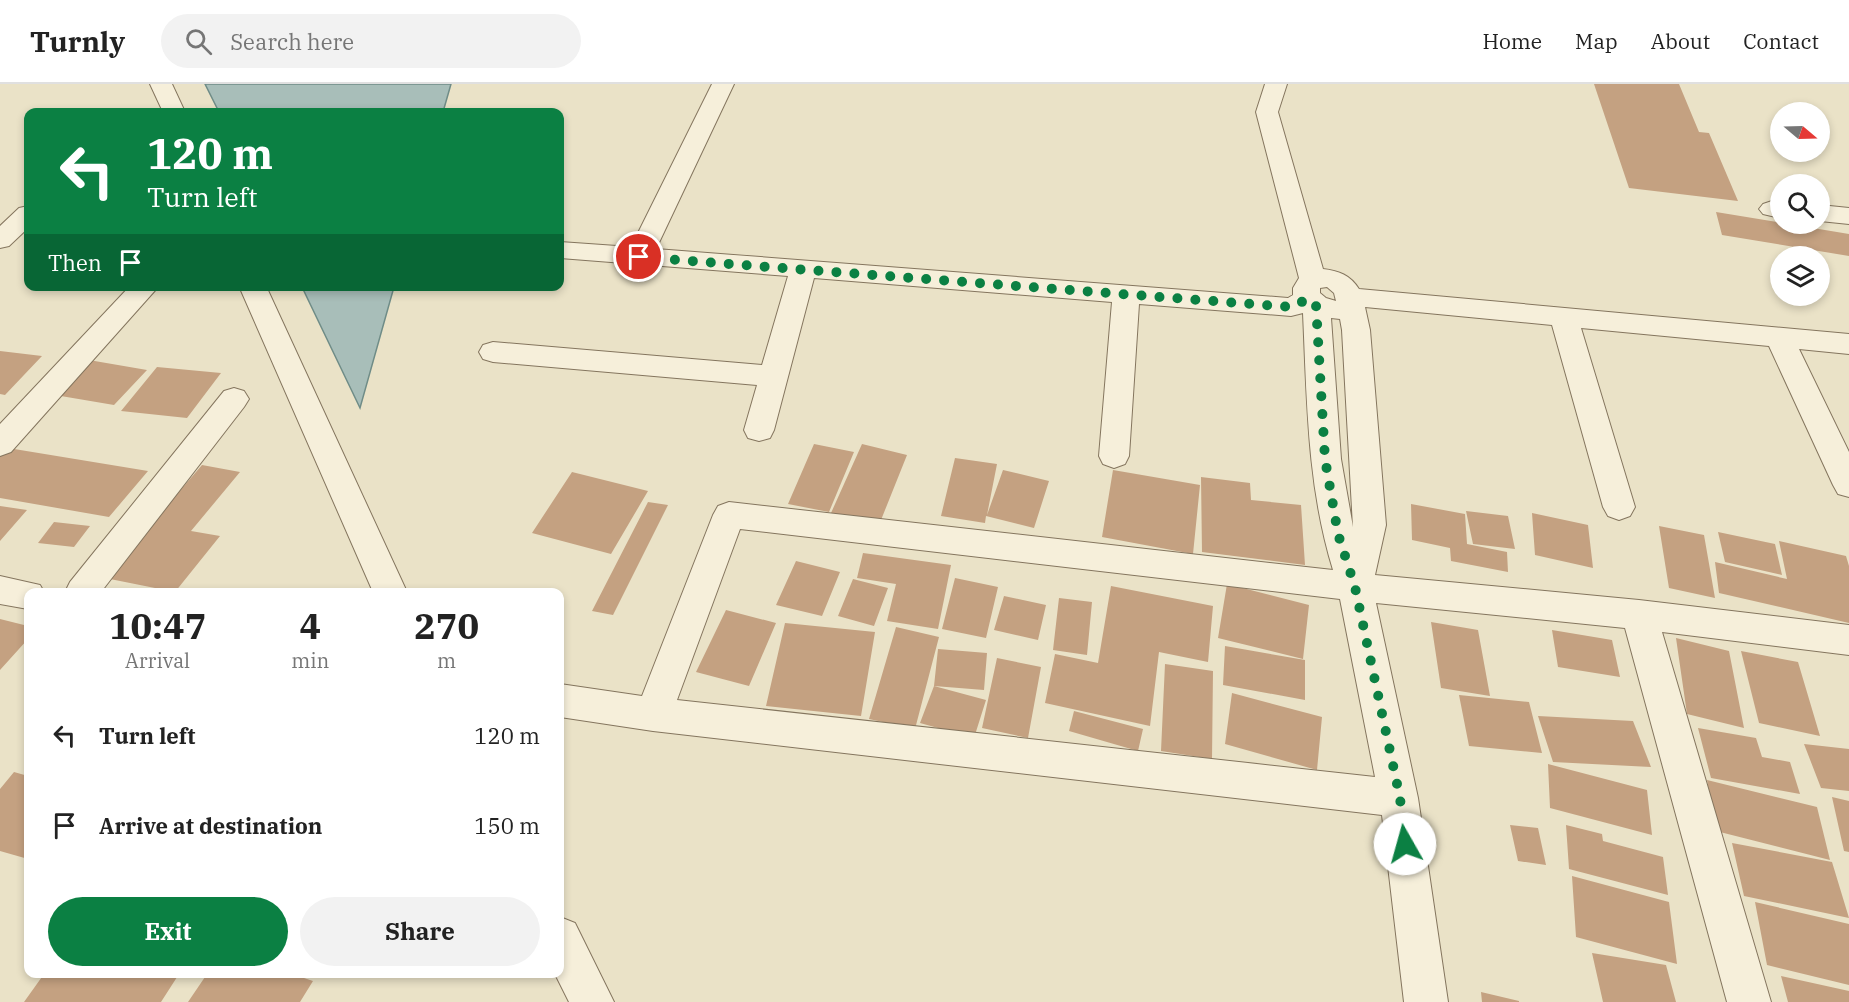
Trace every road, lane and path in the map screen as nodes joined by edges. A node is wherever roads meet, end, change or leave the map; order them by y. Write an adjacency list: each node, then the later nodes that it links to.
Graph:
1 (161, 84): 4 (street)
2 (723, 84): 10 (street)
3 (1276, 84): 15 (street)
4 (172, 108)
5 (1830, 214): 6 (street)
6 (1849, 216)
7 (24, 218): 8 (street)
8 (0, 240)
9 (564, 250): 10 (street)
10 (639, 257): 11 (street)
11 (803, 269): 14 (street); 21 (street)
12 (141, 291): 24 (street)
13 (254, 291): 30 (street)
14 (1126, 295): 15 (street); 25 (street)
15 (1312, 295): 16 (street); 28 (street)
16 (1351, 300): 17 (street); 28 (street)
17 (1564, 317): 18 (street); 27 (street)
18 (1779, 338): 19 (street); 26 (street)
19 (1849, 344)
20 (493, 352): 21 (street)
21 (774, 376): 23 (street)
22 (234, 399): 29 (street)
23 (759, 430)
24 (0, 444)
25 (1114, 456)
26 (1849, 485)
27 (1619, 507)
28 (1355, 587): 33 (street); 36 (street); 37 (street)
29 (85, 588)
30 (388, 588)
31 (0, 590): 32 (street)
32 (24, 594)
33 (1639, 615): 34 (street); 41 (street)
34 (1849, 640)
35 (564, 702): 36 (street)
36 (653, 714): 37 (street)
37 (1400, 798): 40 (street)
38 (564, 946): 39 (street)
39 (592, 1002)
40 (1426, 1002)
41 (1749, 1002)

